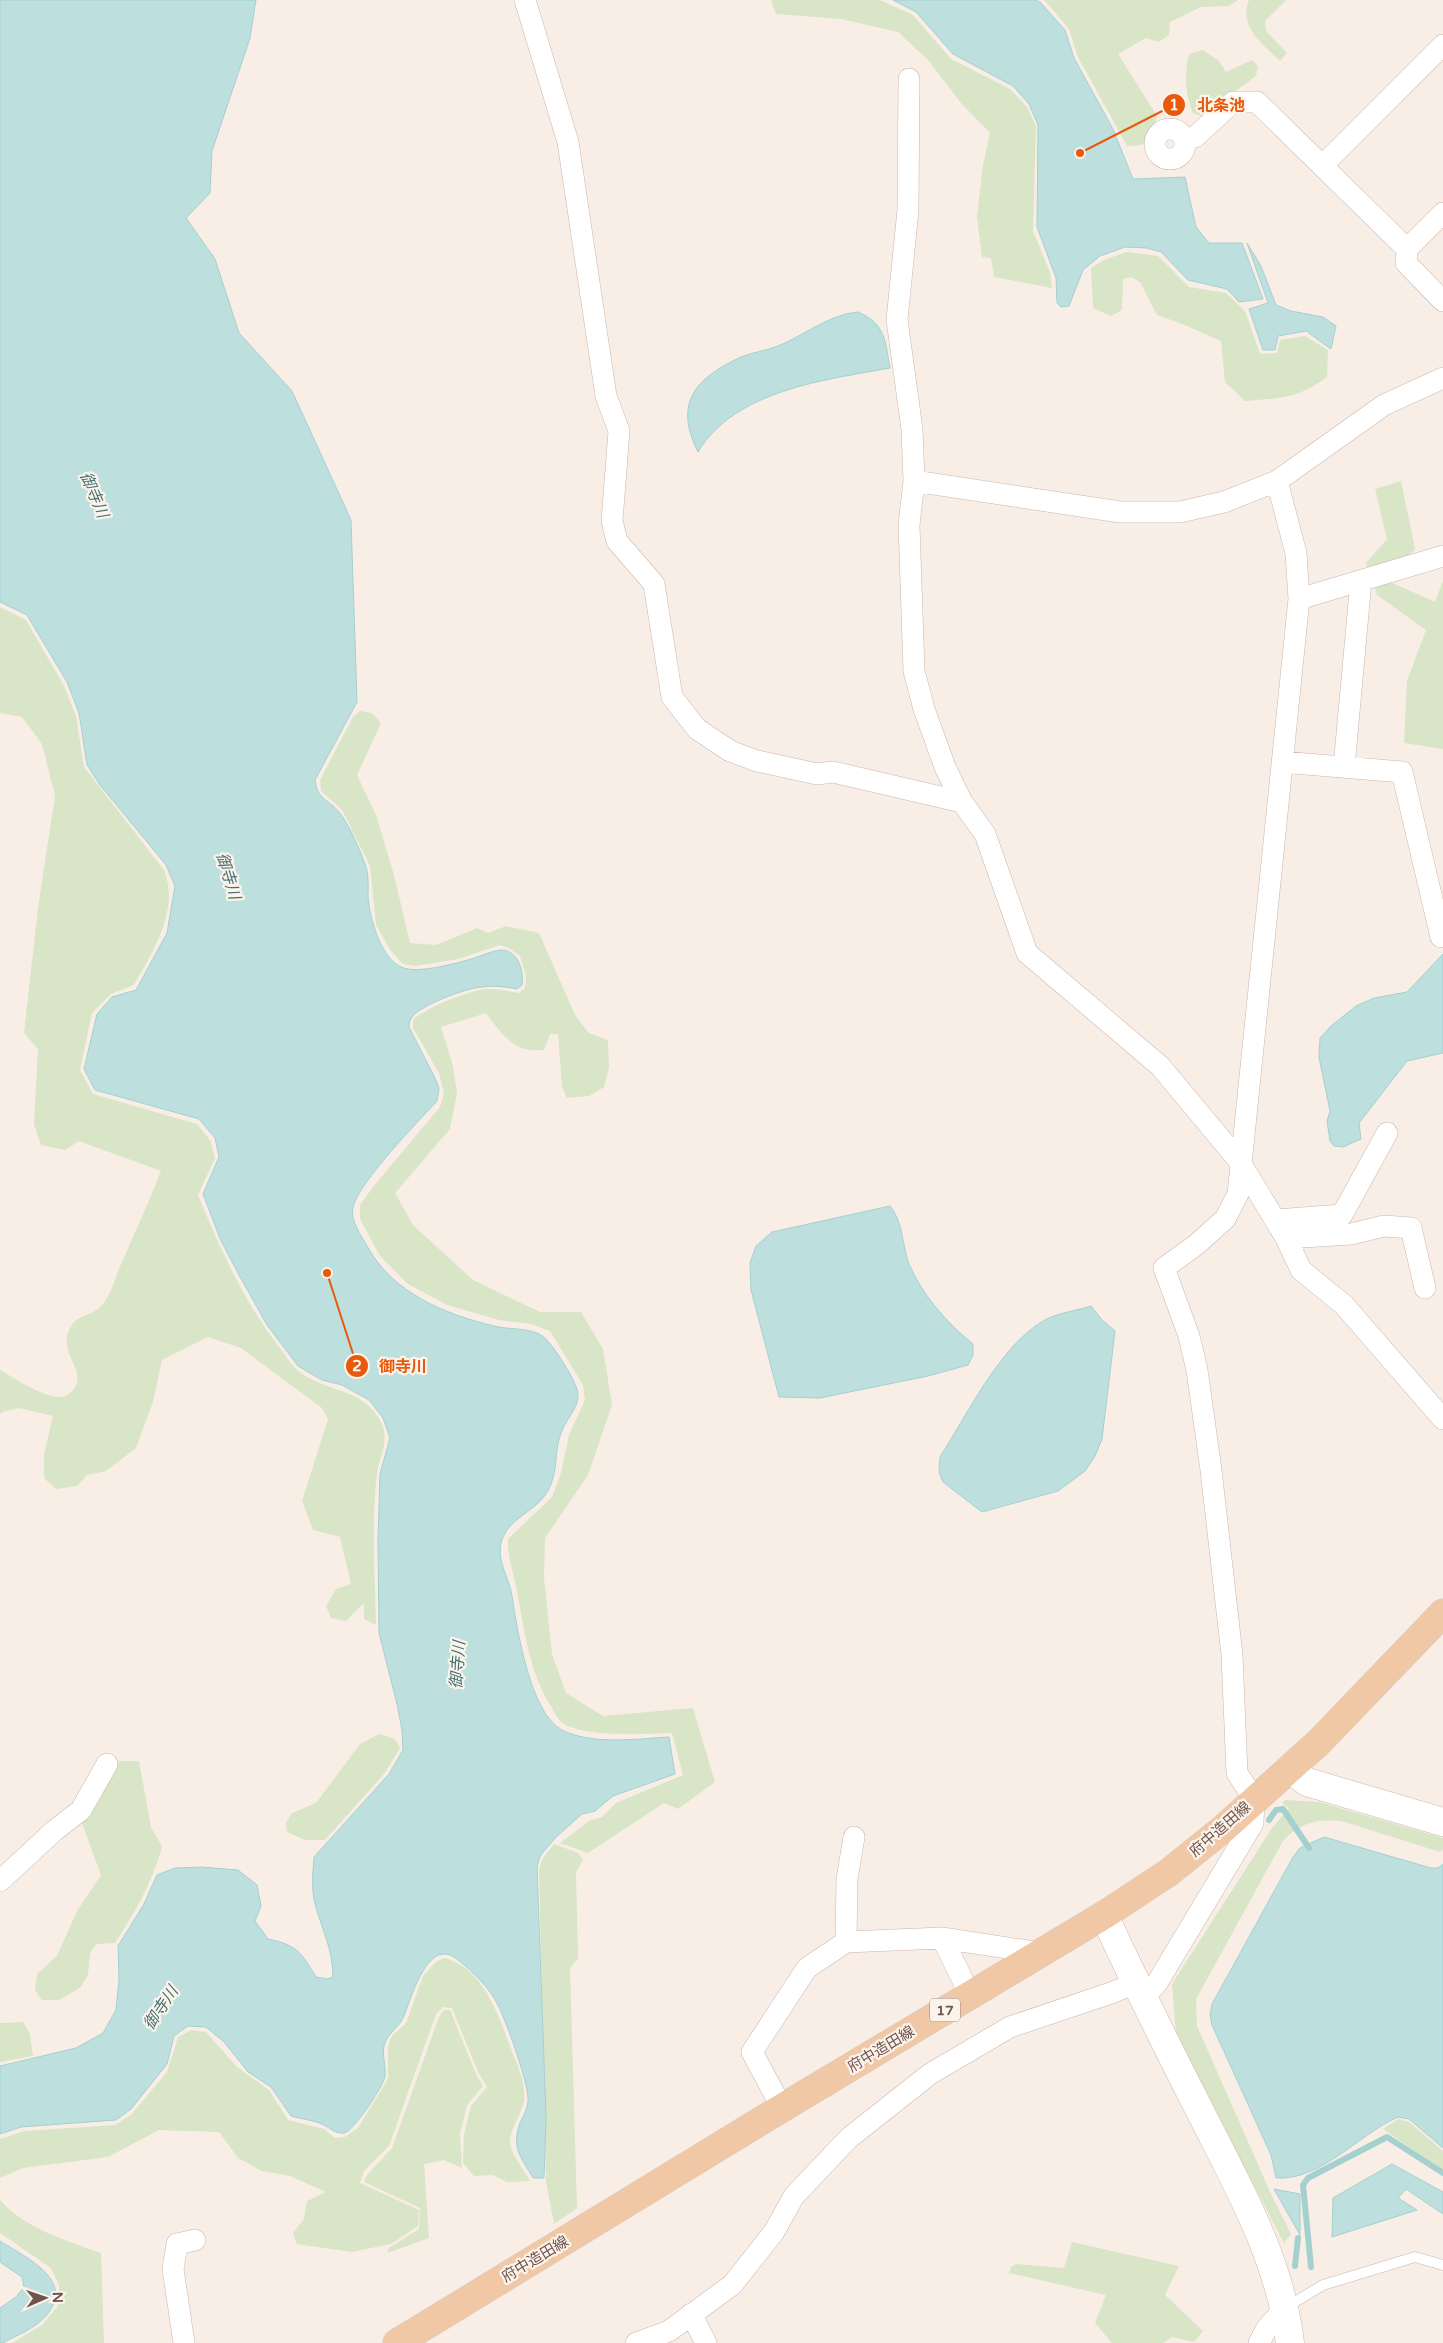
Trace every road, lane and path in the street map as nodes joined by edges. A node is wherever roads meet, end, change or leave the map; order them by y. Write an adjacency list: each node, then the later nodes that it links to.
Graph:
1 (526, 0): 17 (street)
2 (1443, 45): 5 (street)
3 (909, 79): 10 (street)
4 (1185, 140): 5 (street)
5 (1323, 165): 7 (street)
6 (1443, 213): 7 (street)
7 (1407, 249): 8 (street)
8 (1443, 301)
9 (1443, 378): 11 (street)
10 (914, 481): 11 (street); 17 (street)
11 (1277, 481): 14 (street)
12 (1443, 556): 13 (street)
13 (1361, 581): 14 (street); 16 (street)
14 (1299, 599): 15 (street)
15 (1282, 762): 16 (street); 20 (street)
16 (1344, 767): 18 (street)
17 (962, 802): 20 (street)
18 (1441, 937)
19 (1387, 1133): 21 (street)
20 (1240, 1162): 21 (street); 27 (street)
21 (1281, 1229): 22 (street); 23 (street)
22 (1425, 1288)
23 (1443, 1419)
24 (1443, 1613): 26 (main road, 府中造田線 / 17)
25 (107, 1764): 30 (street)
26 (1289, 1769): 27 (main road, 府中造田線 / 17); 28 (street)
27 (1254, 1799): 31 (main road, 府中造田線 / 17); 35 (street)
28 (1443, 1822)
29 (854, 1837): 33 (street)
30 (0, 1881)
31 (1104, 1915): 34 (main road, 府中造田線 / 17); 35 (street)
32 (942, 1938): 33 (street); 34 (street); 36 (street)
33 (846, 1942): 37 (street)
34 (1041, 1953): 36 (main road, 府中造田線 / 17)
35 (1139, 1991): 40 (street); 41 (street)
36 (970, 1995): 37 (main road, 府中造田線 / 17)
37 (782, 2108): 43 (main road, 府中造田線 / 17)
38 (195, 2240): 42 (street)
39 (1443, 2265): 40 (lane)
40 (1284, 2309): 46 (street); 47 (street)
41 (691, 2314): 44 (street); 45 (street)
42 (184, 2343)
43 (398, 2343)
44 (636, 2343)
45 (706, 2343)
46 (1259, 2343)
47 (1290, 2343)

